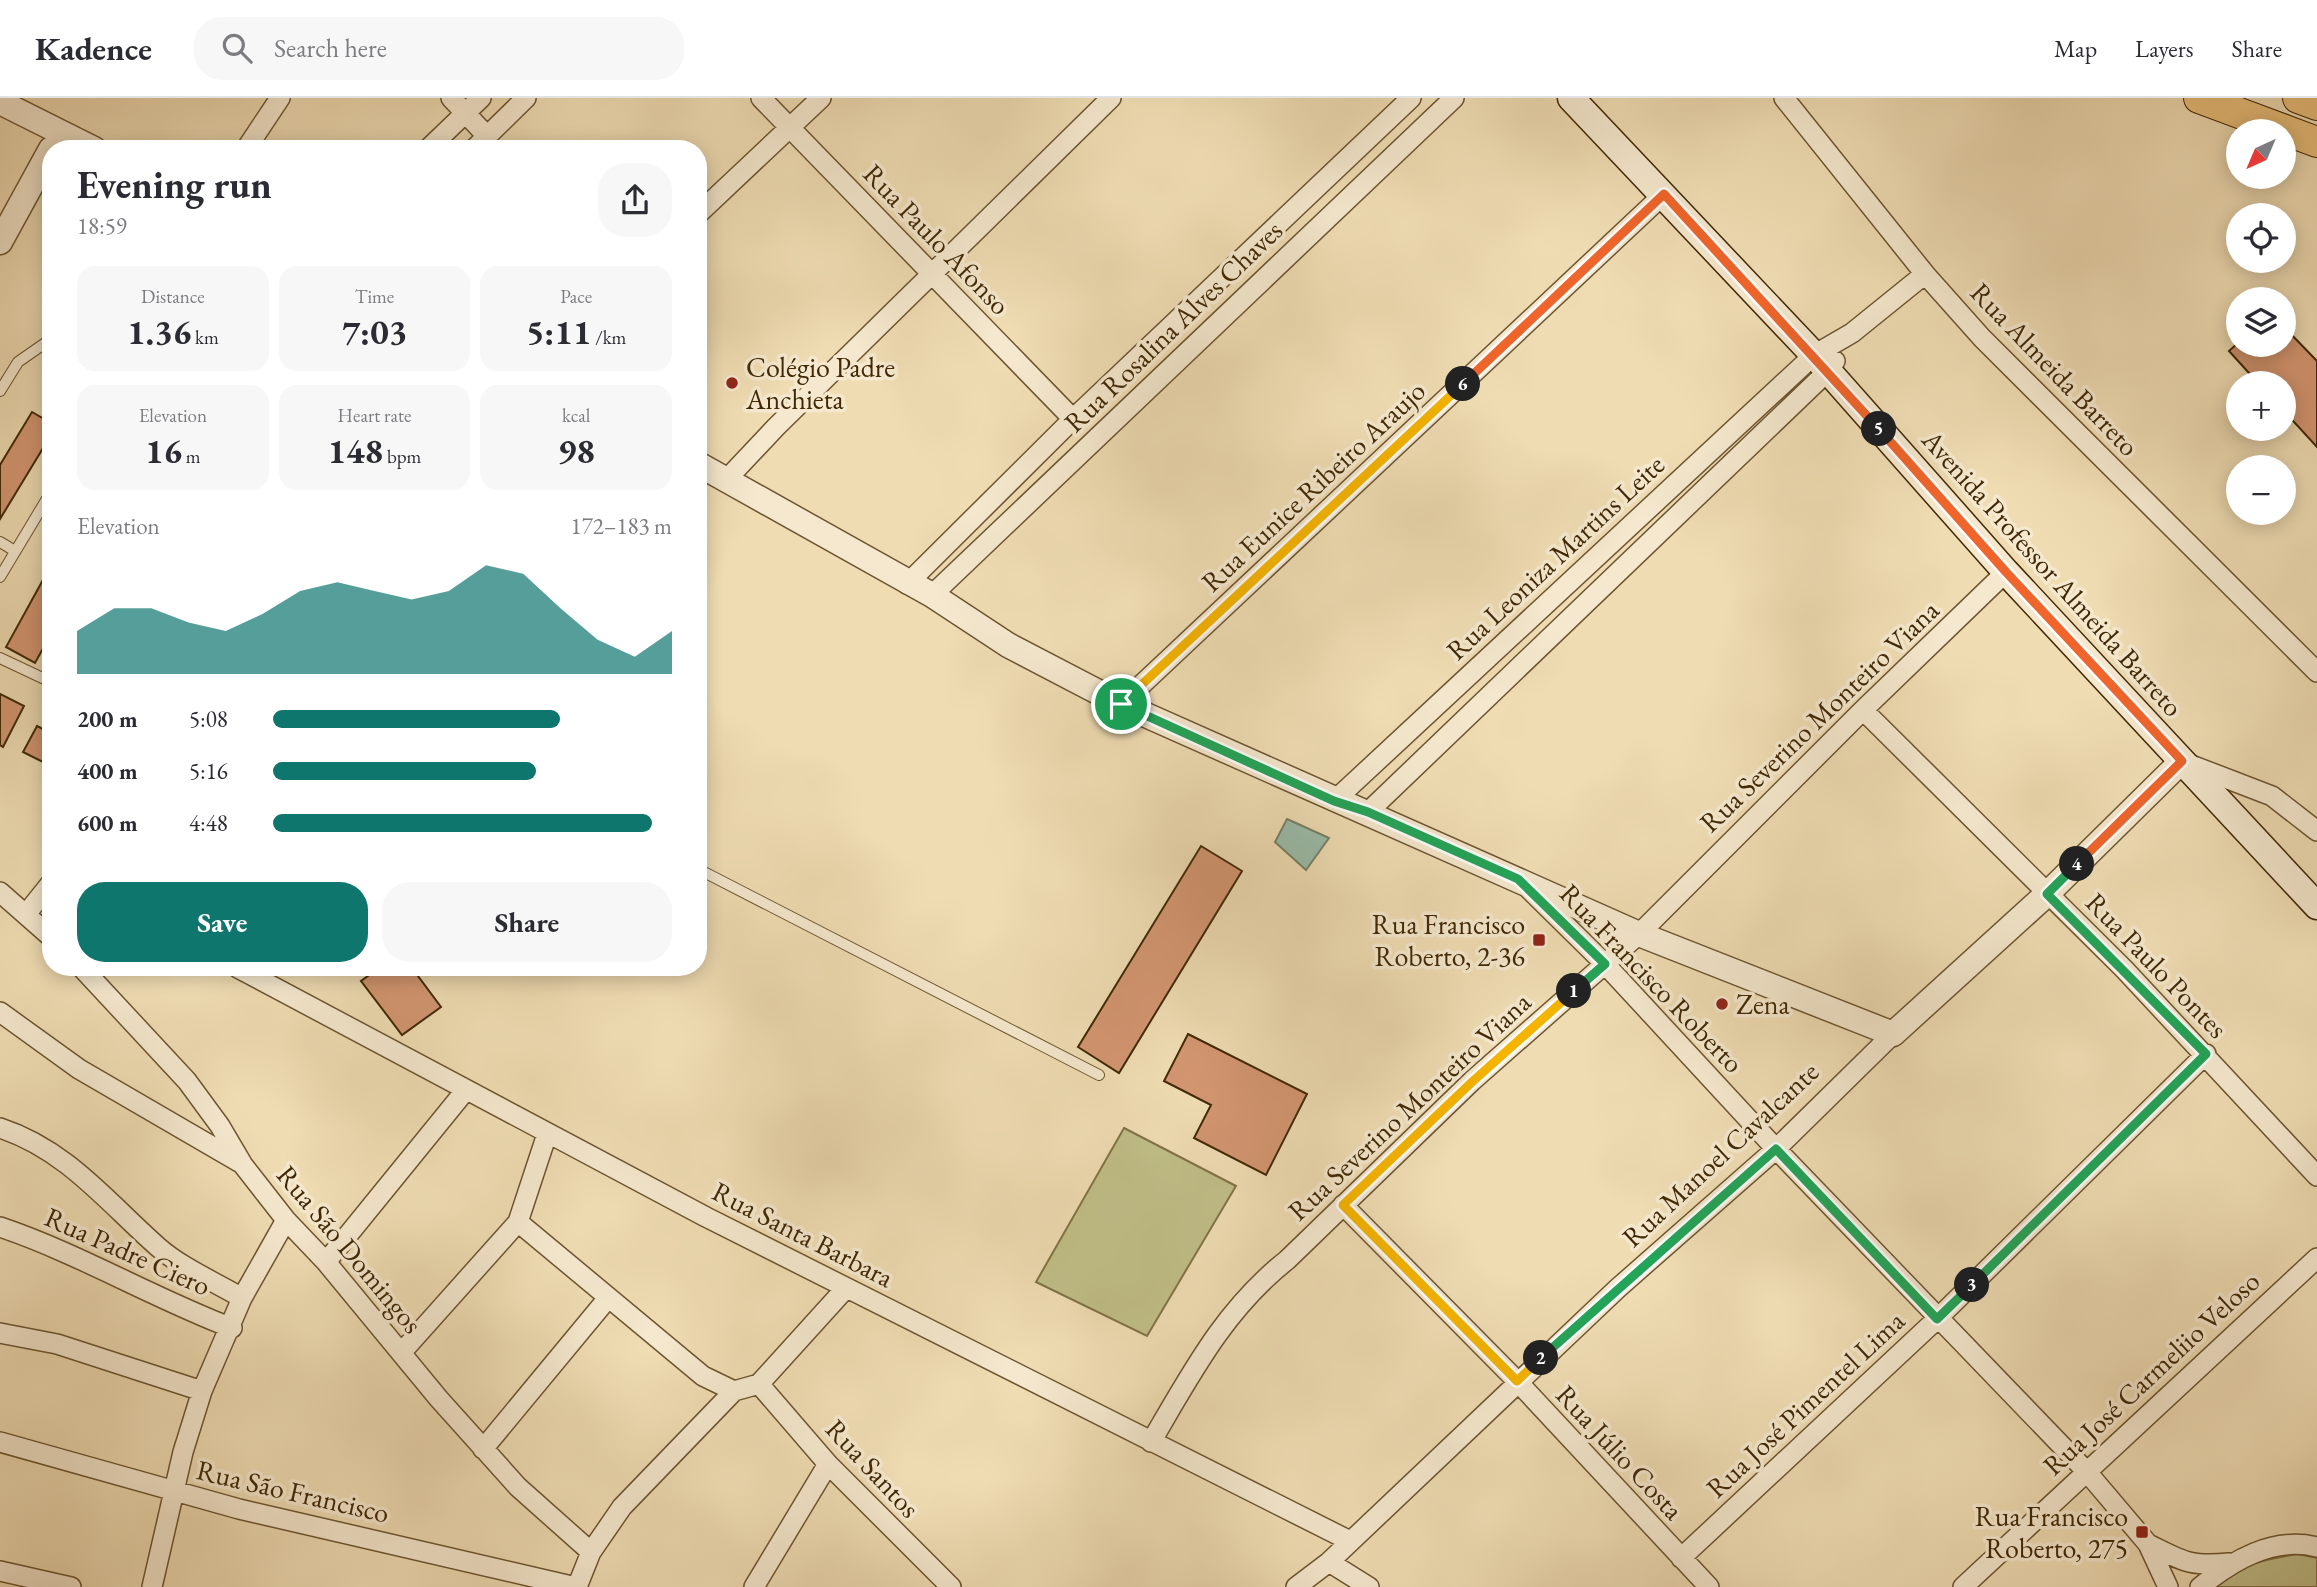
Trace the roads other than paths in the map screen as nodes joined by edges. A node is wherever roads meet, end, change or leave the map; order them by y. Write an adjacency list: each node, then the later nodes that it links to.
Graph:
1 (280, 98): 19 (street)
2 (451, 98): 16 (street)
3 (481, 98): 16 (street)
4 (526, 98): 22 (street)
5 (761, 98): 17 (street, Rua Paulo Afonso)
6 (821, 98): 17 (street)
7 (1111, 98): 28 (street)
8 (1411, 98): 33 (street, Rua Rosalina Alves Chaves)
9 (1454, 98): 42 (street, Rua Rosalina Alves Chaves)
10 (1572, 98): 25 (main road, Avenida Professor Almeida Barreto)
11 (1784, 98): 29 (street, Rua Almeida Barreto)
12 (2199, 98): 23 (main road)
13 (2298, 98): 15 (main road)
14 (8, 102): 18 (street)
15 (2317, 105)
16 (465, 113): 20 (street); 21 (street)
17 (790, 127): 26 (street); 28 (street, Rua Paulo Afonso)
18 (50, 140)
19 (252, 140)
20 (437, 140)
21 (479, 140)
22 (482, 140)
23 (2317, 142)
24 (42, 166): 27 (street)
25 (1664, 194): 31 (main road, Avenida Professor Almeida Barreto); 46 (street, Rua Eunice Ribeiro Araujo)
26 (707, 205)
27 (0, 242)
28 (932, 274): 33 (street, Rua Paulo Afonso); 35 (street)
29 (1924, 274): 31 (street); 44 (street, Rua Almeida Barreto)
30 (42, 345): 32 (lane)
31 (1821, 363): 39 (main road, Avenida Professor Almeida Barreto); 49 (street, Rua Leoniza Martins Leite); 50 (street, Rua Leoniza Martins Leite)
32 (0, 391)
33 (1073, 419): 41 (street, Rua Rosalina Alves Chaves)
34 (707, 469): 35 (street)
35 (727, 479): 41 (street)
36 (42, 507): 38 (lane)
37 (0, 542): 38 (lane)
38 (15, 551): 40 (lane)
39 (2006, 572): 47 (street, Rua Severino Monteiro Viana); 48 (main road, Avenida Professor Almeida Barreto)
40 (0, 577)
41 (907, 584): 42 (street)
42 (932, 595): 46 (street)
43 (0, 658): 45 (lane)
44 (2313, 661)
45 (42, 678)
46 (1121, 704): 49 (street)
47 (1863, 710): 56 (street, Rua Paulo Pontes); 60 (street, Rua Severino Monteiro Viana)
48 (2182, 761): 51 (street); 56 (street, Rua Manoel Cavalcante); 57 (main road, Avenida Professor Almeida Barreto)
49 (1334, 801): 50 (street)
50 (1368, 812): 53 (street)
51 (2317, 831)
52 (707, 874): 67 (lane)
53 (1518, 879): 60 (street); 61 (street, Rua Francisco Roberto)
54 (0, 892): 58 (street)
55 (42, 894): 58 (street)
56 (2047, 894): 65 (street, Rua Manoel Cavalcante); 66 (street, Rua Paulo Pontes)
57 (2317, 906)
58 (27, 913): 59 (street)
59 (42, 928)
60 (1639, 934): 61 (street, Rua Severino Monteiro Viana); 65 (street)
61 (1605, 964): 71 (street, Rua Francisco Roberto); 74 (street, Rua Severino Monteiro Viana)
62 (89, 976): 72 (street, Rua São Domingos)
63 (253, 976): 68 (street, Rua Santa Barbara)
64 (0, 1012): 72 (street)
65 (1893, 1034): 71 (street, Rua Manoel Cavalcante)
66 (2206, 1054): 73 (street, Rua Paulo Pontes); 83 (street, Rua José Pimentel Lima)
67 (1099, 1075)
68 (466, 1091): 70 (street, Rua Santa Barbara); 79 (street)
69 (0, 1128): 81 (street)
70 (548, 1134): 76 (street); 80 (street, Rua Santa Barbara)
71 (1776, 1149): 83 (street, Rua Francisco Roberto); 87 (street, Rua Manoel Cavalcante)
72 (243, 1165): 75 (street, Rua São Domingos)
73 (2317, 1176)
74 (1343, 1205): 87 (street, Rua Júlio Costa); 92 (street, Rua Severino Monteiro Viana)
75 (286, 1220): 79 (street, Rua São Domingos); 81 (street)
76 (518, 1222): 82 (street); 86 (street)
77 (0, 1227): 84 (street, Rua Padre Ciero)
78 (2317, 1258): 95 (street, Rua José Carmeliio Veloso)
79 (326, 1262): 86 (street, Rua São Domingos)
80 (846, 1288): 88 (street); 92 (street, Rua Santa Barbara)
81 (242, 1298): 84 (street)
82 (608, 1298): 90 (street); 93 (street)
83 (1937, 1319): 95 (street, Rua Francisco Roberto); 101 (street, Rua José Pimentel Lima)
84 (232, 1328): 89 (street)
85 (0, 1333): 89 (street)
86 (401, 1353): 93 (street, Rua São Domingos)
87 (1517, 1381): 97 (street, Rua Manoel Cavalcante); 101 (street, Rua Júlio Costa)
88 (759, 1384): 90 (street); 94 (street, Rua Santos)
89 (202, 1391): 96 (street)
90 (734, 1391): 100 (street)
91 (0, 1442): 96 (street, Rua São Francisco)
92 (1150, 1442): 97 (street, Rua Santa Barbara)
93 (483, 1449): 100 (street, Rua São Domingos)
94 (828, 1464): 108 (street); 109 (street, Rua Santos)
95 (2087, 1472): 98 (street, Rua Francisco Roberto); 113 (street, Rua José Carmeliio Veloso)
96 (175, 1492): 106 (street); 107 (street, Rua São Francisco)
97 (1348, 1540): 102 (street, Rua Manoel Cavalcante)
98 (2148, 1544): 103 (street, Rua Francisco Roberto); 114 (street, Rua Francisco Roberto)
99 (2317, 1547): 103 (street)
100 (591, 1552): 107 (street)
101 (1681, 1558): 112 (street, Rua Júlio Costa)
102 (1329, 1562): 110 (street, Rua Manoel Cavalcante); 111 (street)
103 (2230, 1563): 115 (street)
104 (0, 1571): 105 (street)
105 (71, 1587)
106 (152, 1587)
107 (577, 1587)
108 (754, 1587)
109 (951, 1587)
110 (1296, 1587)
111 (1369, 1587)
112 (1709, 1587)
113 (1963, 1587)
114 (2168, 1587)
115 (2200, 1587)

